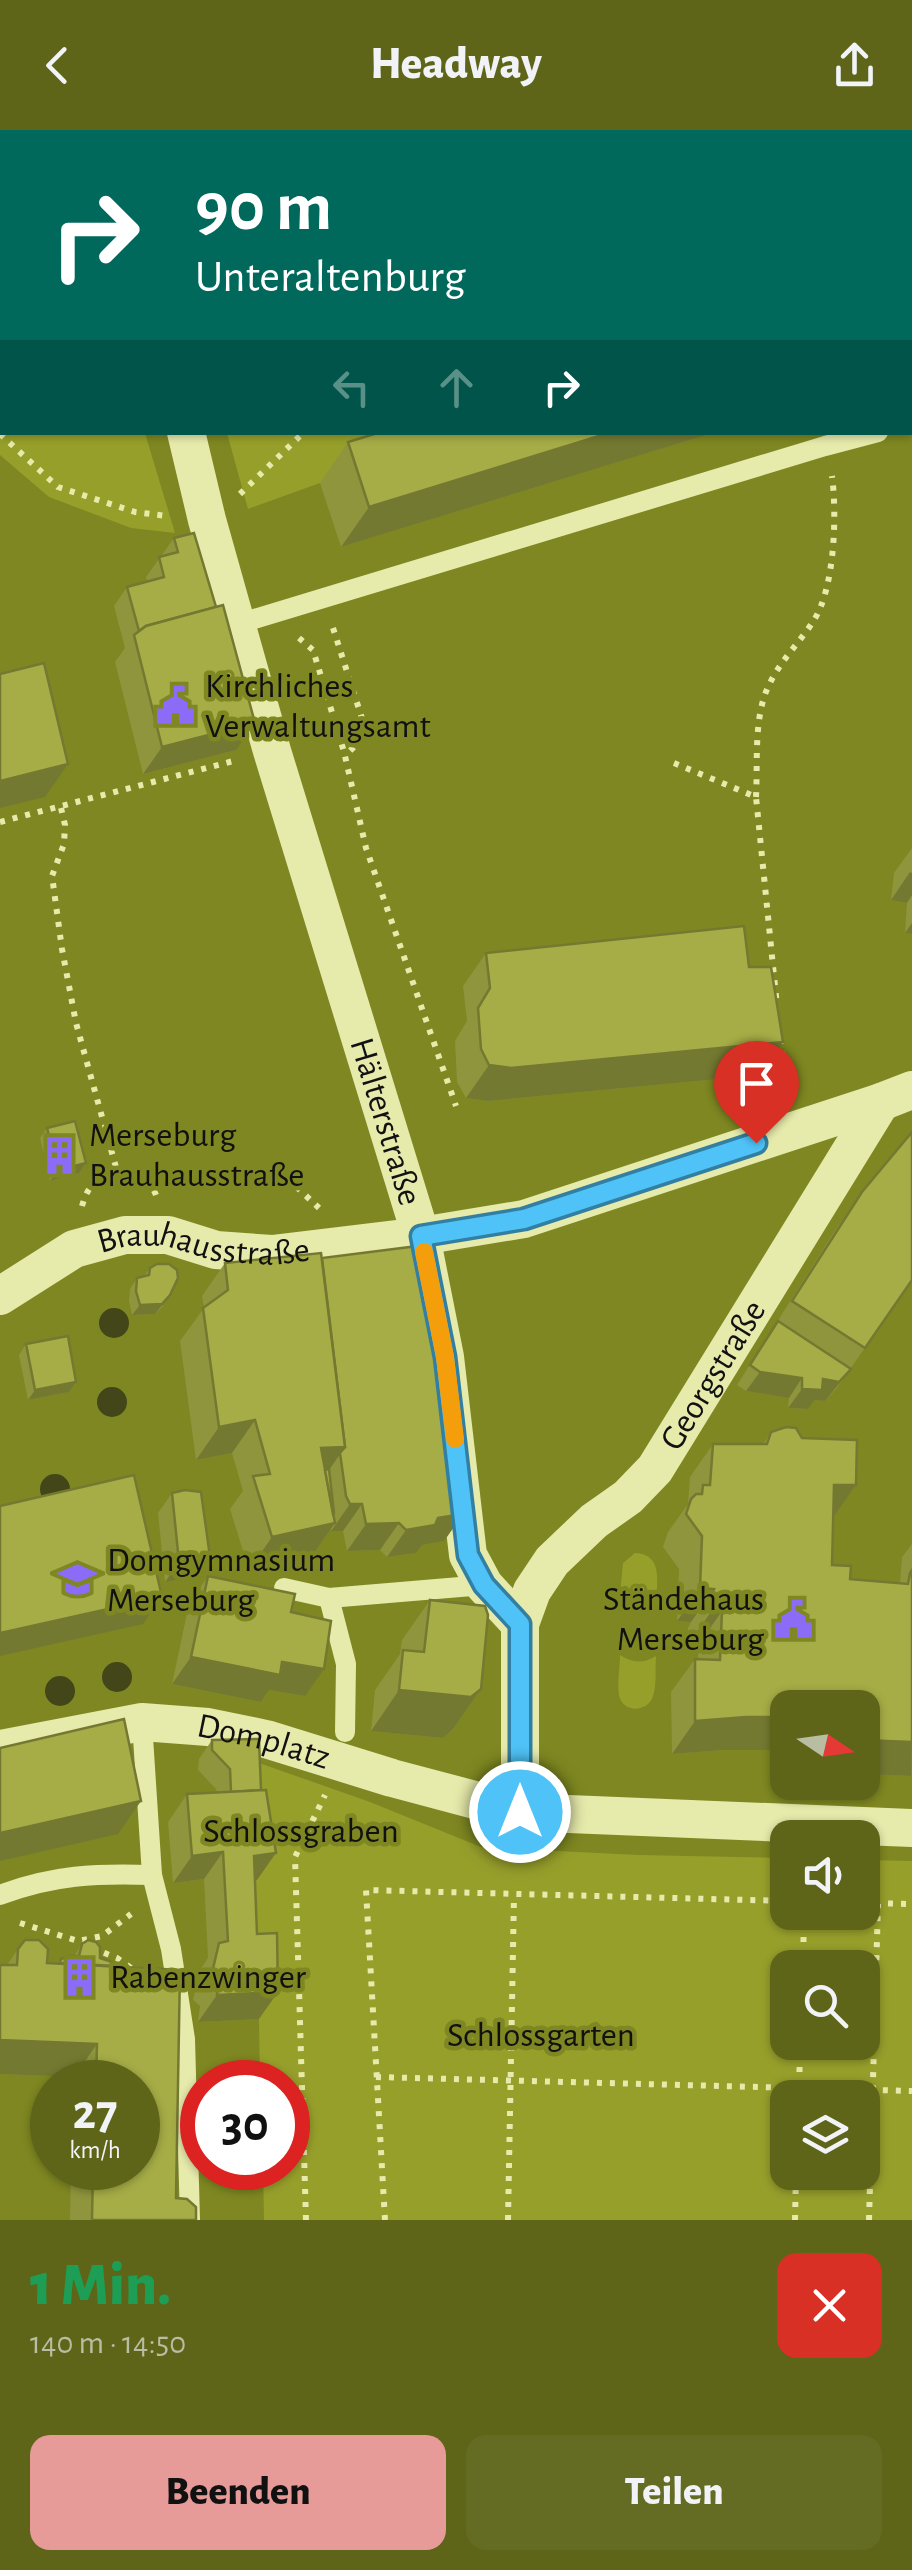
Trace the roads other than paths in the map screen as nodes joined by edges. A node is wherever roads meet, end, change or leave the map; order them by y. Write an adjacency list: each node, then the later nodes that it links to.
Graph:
1 (867, 435): 3 (lane)
2 (189, 445): 3 (street, Hälterstraße)
3 (254, 619): 5 (street, Hälterstraße)
4 (897, 1096): 5 (street, Brauhausstraße); 10 (street, Georgstraße)
5 (421, 1236): 6 (street, Brauhausstraße); 7 (street, Hälterstraße)
6 (0, 1296)
7 (484, 1585): 9 (lane); 10 (street, Hälterstraße)
8 (284, 1588): 9 (lane)
9 (330, 1598): 12 (lane)
10 (520, 1624): 14 (street)
11 (142, 1722): 13 (street, Domplatz); 14 (street, Domplatz); 16 (lane)
12 (346, 1732)
13 (0, 1749)
14 (520, 1812): 15 (street, Domplatz)
15 (912, 1828)
16 (152, 1875): 17 (lane); 18 (lane)
17 (0, 1895)
18 (190, 2220)

